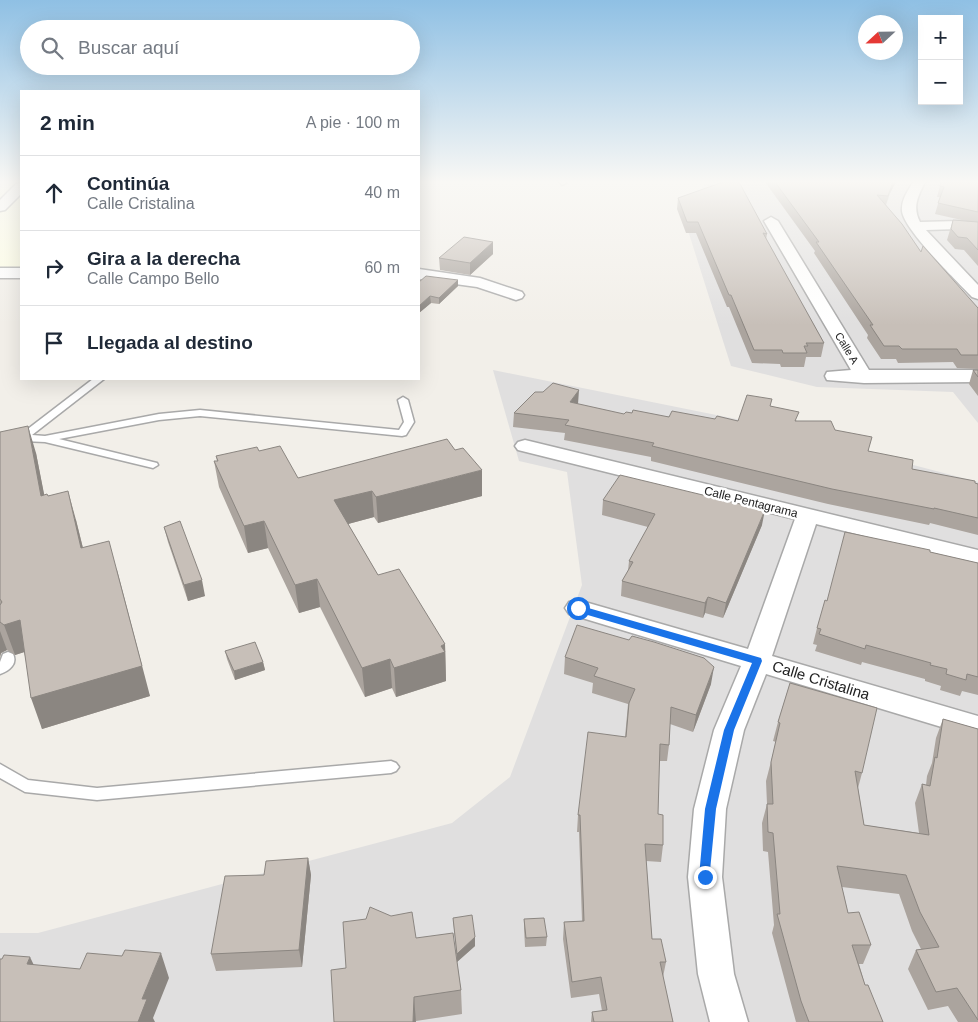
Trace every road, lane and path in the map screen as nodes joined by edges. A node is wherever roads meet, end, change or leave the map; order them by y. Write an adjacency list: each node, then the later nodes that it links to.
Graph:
1 (776, 230): 10 (street, Calle A)
2 (918, 230): 6 (street)
3 (0, 273): 4 (street)
4 (20, 273)
5 (420, 274): 7 (street)
6 (977, 293)
7 (516, 295)
8 (834, 376): 10 (street)
9 (978, 376): 10 (street, Calle A)
10 (864, 377)
11 (98, 380): 14 (lane)
12 (402, 400): 15 (lane)
13 (0, 437): 14 (lane)
14 (22, 438): 15 (lane)
15 (45, 439): 17 (lane)
16 (525, 446): 18 (street, Calle Pentagrama)
17 (153, 465)
18 (808, 516): 19 (street, Calle Pentagrama); 22 (street)
19 (978, 557)
20 (578, 608): 22 (street, Calle Cristalina)
21 (8, 657): 23 (lane)
22 (758, 661): 24 (street, Calle Cristalina); 27 (street)
23 (0, 669)
24 (978, 727)
25 (391, 768): 26 (lane)
26 (0, 770)
27 (728, 1022)

